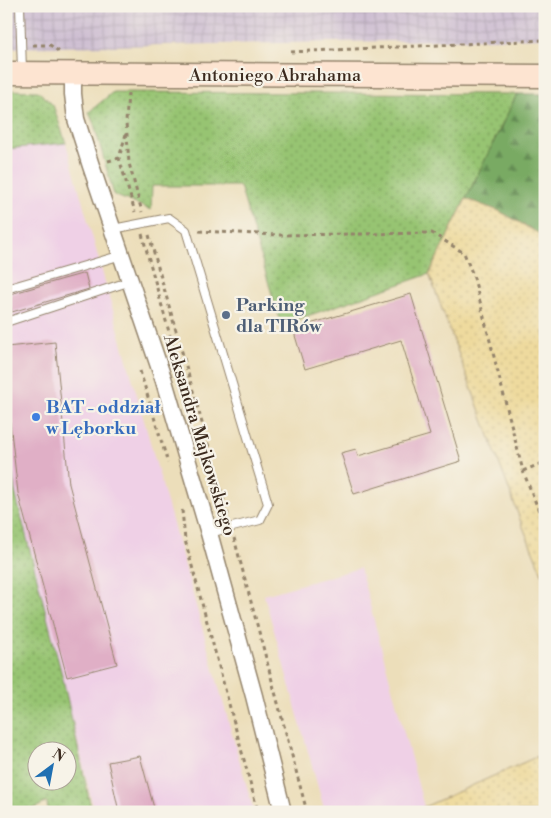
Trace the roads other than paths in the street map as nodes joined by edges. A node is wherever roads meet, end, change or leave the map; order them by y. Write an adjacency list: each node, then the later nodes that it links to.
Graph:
1 (20, 6): 2 (lane)
2 (14, 73): 3 (main road, Antoniego Abrahama)
3 (73, 73): 4 (main road, Antoniego Abrahama); 5 (street, Aleksandra Majkowskiego)
4 (545, 76)
5 (113, 229): 6 (street, Aleksandra Majkowskiego); 10 (lane)
6 (122, 254): 7 (street, Aleksandra Majkowskiego); 8 (lane)
7 (131, 281): 9 (lane); 10 (street, Aleksandra Majkowskiego)
8 (6, 289)
9 (6, 322)
10 (209, 534): 11 (street, Aleksandra Majkowskiego)
11 (283, 812)

